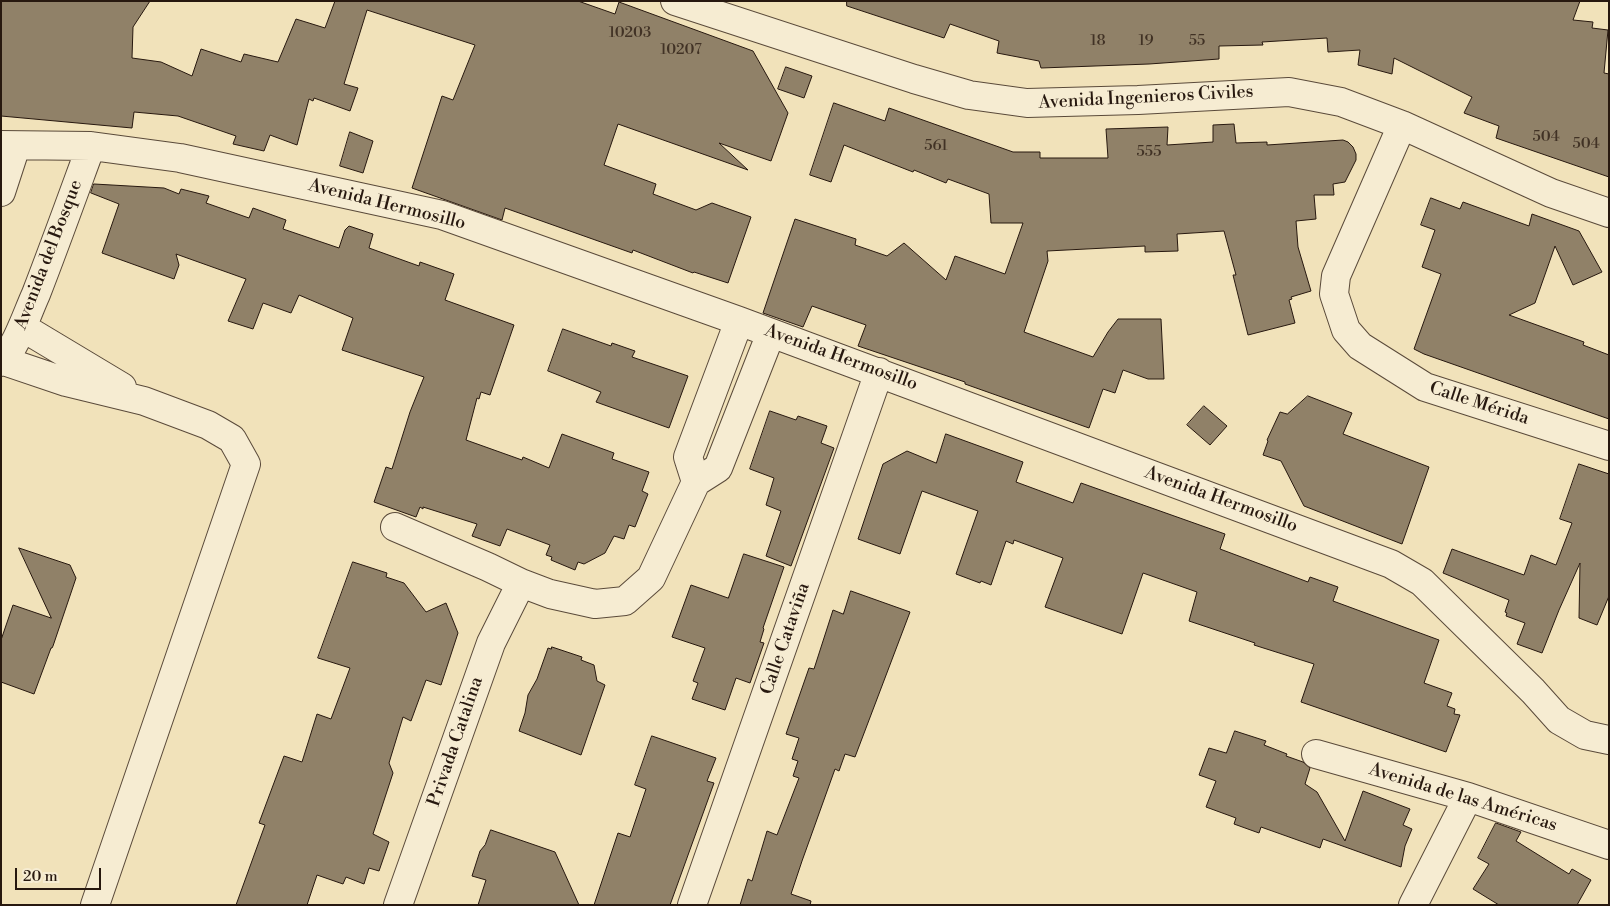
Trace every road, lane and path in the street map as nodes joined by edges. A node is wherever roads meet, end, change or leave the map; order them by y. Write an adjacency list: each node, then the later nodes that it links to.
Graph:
1 (675, 1): 2 (street, Avenida Ingenieros Civiles)
2 (1402, 125): 6 (street, Avenida Ingenieros Civiles); 13 (street, Calle Mérida)
3 (9, 145): 4 (street, Avenida Hermosillo); 5 (street)
4 (91, 146): 7 (street, Avenida Hermosillo); 8 (street, Avenida del Bosque)
5 (1, 192)
6 (1609, 214)
7 (739, 321): 9 (street, Avenida Hermosillo); 14 (street)
8 (22, 327): 10 (street, Avenida del Bosque); 12 (street)
9 (771, 332): 11 (street, Avenida Hermosillo); 14 (street)
10 (2, 361): 12 (street)
11 (879, 372): 17 (street, Avenida Hermosillo); 23 (street, Calle Cataviña)
12 (144, 401): 21 (street)
13 (1609, 446)
14 (696, 482): 16 (street)
15 (395, 527): 16 (street)
16 (521, 583): 22 (street, Privada Catalina)
17 (1609, 740)
18 (1316, 754): 19 (street, Avenida de las Américas)
19 (1468, 797): 20 (street, Avenida de las Américas); 24 (street)
20 (1609, 845)
21 (95, 905)
22 (398, 905)
23 (692, 905)
24 (1413, 905)

